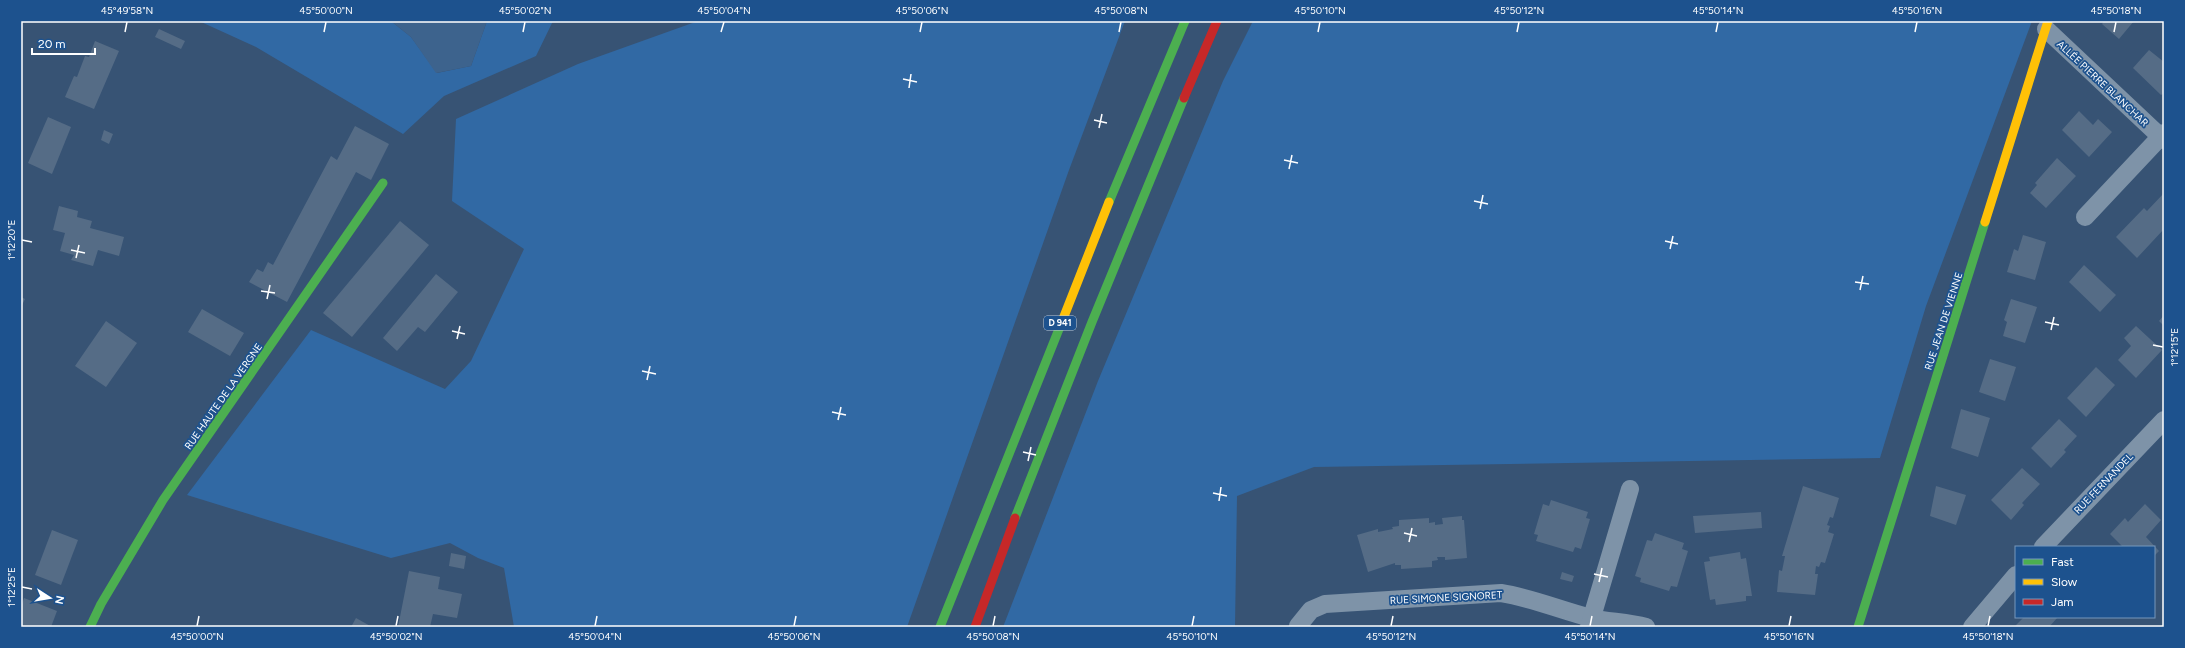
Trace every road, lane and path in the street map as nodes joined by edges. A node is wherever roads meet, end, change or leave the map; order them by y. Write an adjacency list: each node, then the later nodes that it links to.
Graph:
1 (1185, 21): 14 (main road, D 941)
2 (1217, 21): 15 (main road, D 941)
3 (2047, 25): 4 (street, ALLÉE PIERRE BLANCHAR); 17 (main road, RUE JEAN DE VIENNE)
4 (2163, 136): 6 (street, ALLÉE PIERRE BLANCHAR)
5 (383, 183): 13 (main road, RUE HAUTE DE LA VERGNE)
6 (2085, 217)
7 (2164, 420): 9 (street, RUE FERNANDEL)
8 (1630, 490): 11 (street)
9 (2044, 546)
10 (2015, 576): 18 (street)
11 (1591, 622): 12 (street, RUE SIMONE SIGNORET); 16 (street, RUE SIMONE SIGNORET)
12 (1298, 626)
13 (90, 627)
14 (940, 627)
15 (975, 627)
16 (1646, 627)
17 (1858, 627)
18 (1972, 627)

